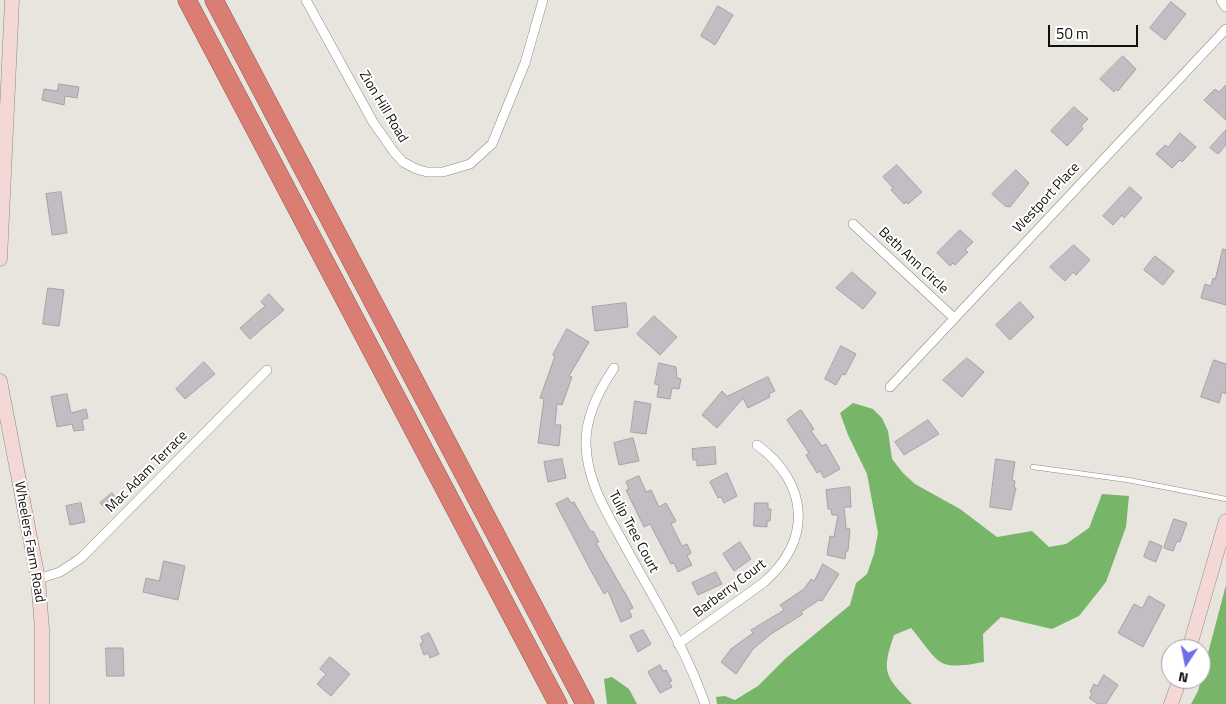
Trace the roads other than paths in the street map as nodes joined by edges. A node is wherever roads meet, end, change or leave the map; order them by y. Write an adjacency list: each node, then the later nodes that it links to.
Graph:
1 (12, 0): 9 (main road)
2 (187, 0): 26 (highway)
3 (214, 0): 27 (highway)
4 (306, 0): 5 (street, Zion Hill Road)
5 (543, 0)
6 (1222, 0): 7 (street)
7 (1226, 6)
8 (1226, 29): 12 (street, Westport Place)
9 (3, 122): 11 (main road)
10 (853, 224): 12 (street, Beth Ann Circle)
11 (0, 259)
12 (954, 318): 16 (street, Westport Place)
13 (614, 368): 23 (street, Tulip Tree Court)
14 (267, 370): 21 (street, Mac Adam Terrace)
15 (0, 381): 21 (main road, Wheelers Farm Road)
16 (890, 387)
17 (757, 445): 23 (street, Barberry Court)
18 (1033, 467): 19 (lane)
19 (1226, 499)
20 (1226, 521): 22 (main road)
21 (38, 580): 25 (main road, Wheelers Farm Road)
22 (1192, 639)
23 (678, 644): 28 (street, Tulip Tree Court)
24 (1176, 689): 29 (main road)
25 (42, 704)
26 (558, 704)
27 (585, 704)
28 (705, 704)
29 (1171, 704)

